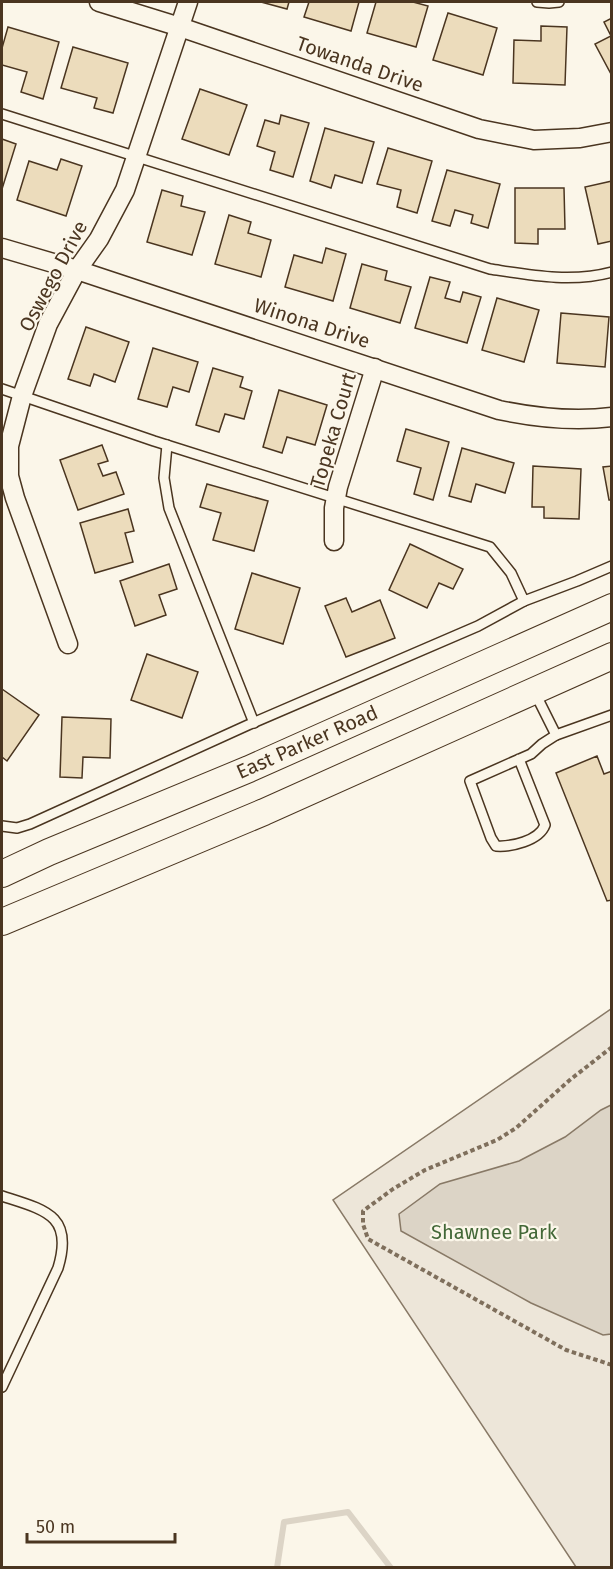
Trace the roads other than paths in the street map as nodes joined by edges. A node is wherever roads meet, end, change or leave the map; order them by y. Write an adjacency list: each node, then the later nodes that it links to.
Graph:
1 (99, 2): 5 (street, Towanda Drive)
2 (188, 2): 5 (street, Oswego Drive)
3 (537, 2): 4 (lane)
4 (560, 2)
5 (180, 27): 7 (street, Towanda Drive); 8 (street, Oswego Drive)
6 (2, 114): 8 (lane)
7 (612, 132)
8 (137, 156): 10 (street, Oswego Drive); 11 (lane)
9 (2, 248): 10 (street, Winona Drive)
10 (77, 270): 12 (street, Winona Drive); 14 (street, Oswego Drive)
11 (612, 272)
12 (375, 368): 15 (street, Winona Drive); 17 (street, Topeka Court)
13 (2, 389): 14 (lane)
14 (22, 396): 16 (lane); 22 (street, Oswego Drive)
15 (612, 417)
16 (167, 445): 17 (lane); 26 (lane)
17 (336, 498): 18 (street, Topeka Court); 20 (lane)
18 (334, 541)
19 (612, 566): 20 (lane)
20 (524, 601): 26 (lane)
21 (612, 607): 30 (main road, East Parker Road)
22 (68, 644)
23 (612, 656): 24 (main road)
24 (534, 691): 27 (lane); 31 (main road)
25 (612, 715): 27 (lane)
26 (254, 723): 29 (lane)
27 (556, 735): 28 (lane)
28 (519, 759): 28 (lane)
29 (2, 826)
30 (2, 874)
31 (2, 922)
32 (2, 1196): 33 (lane)
33 (2, 1387)

